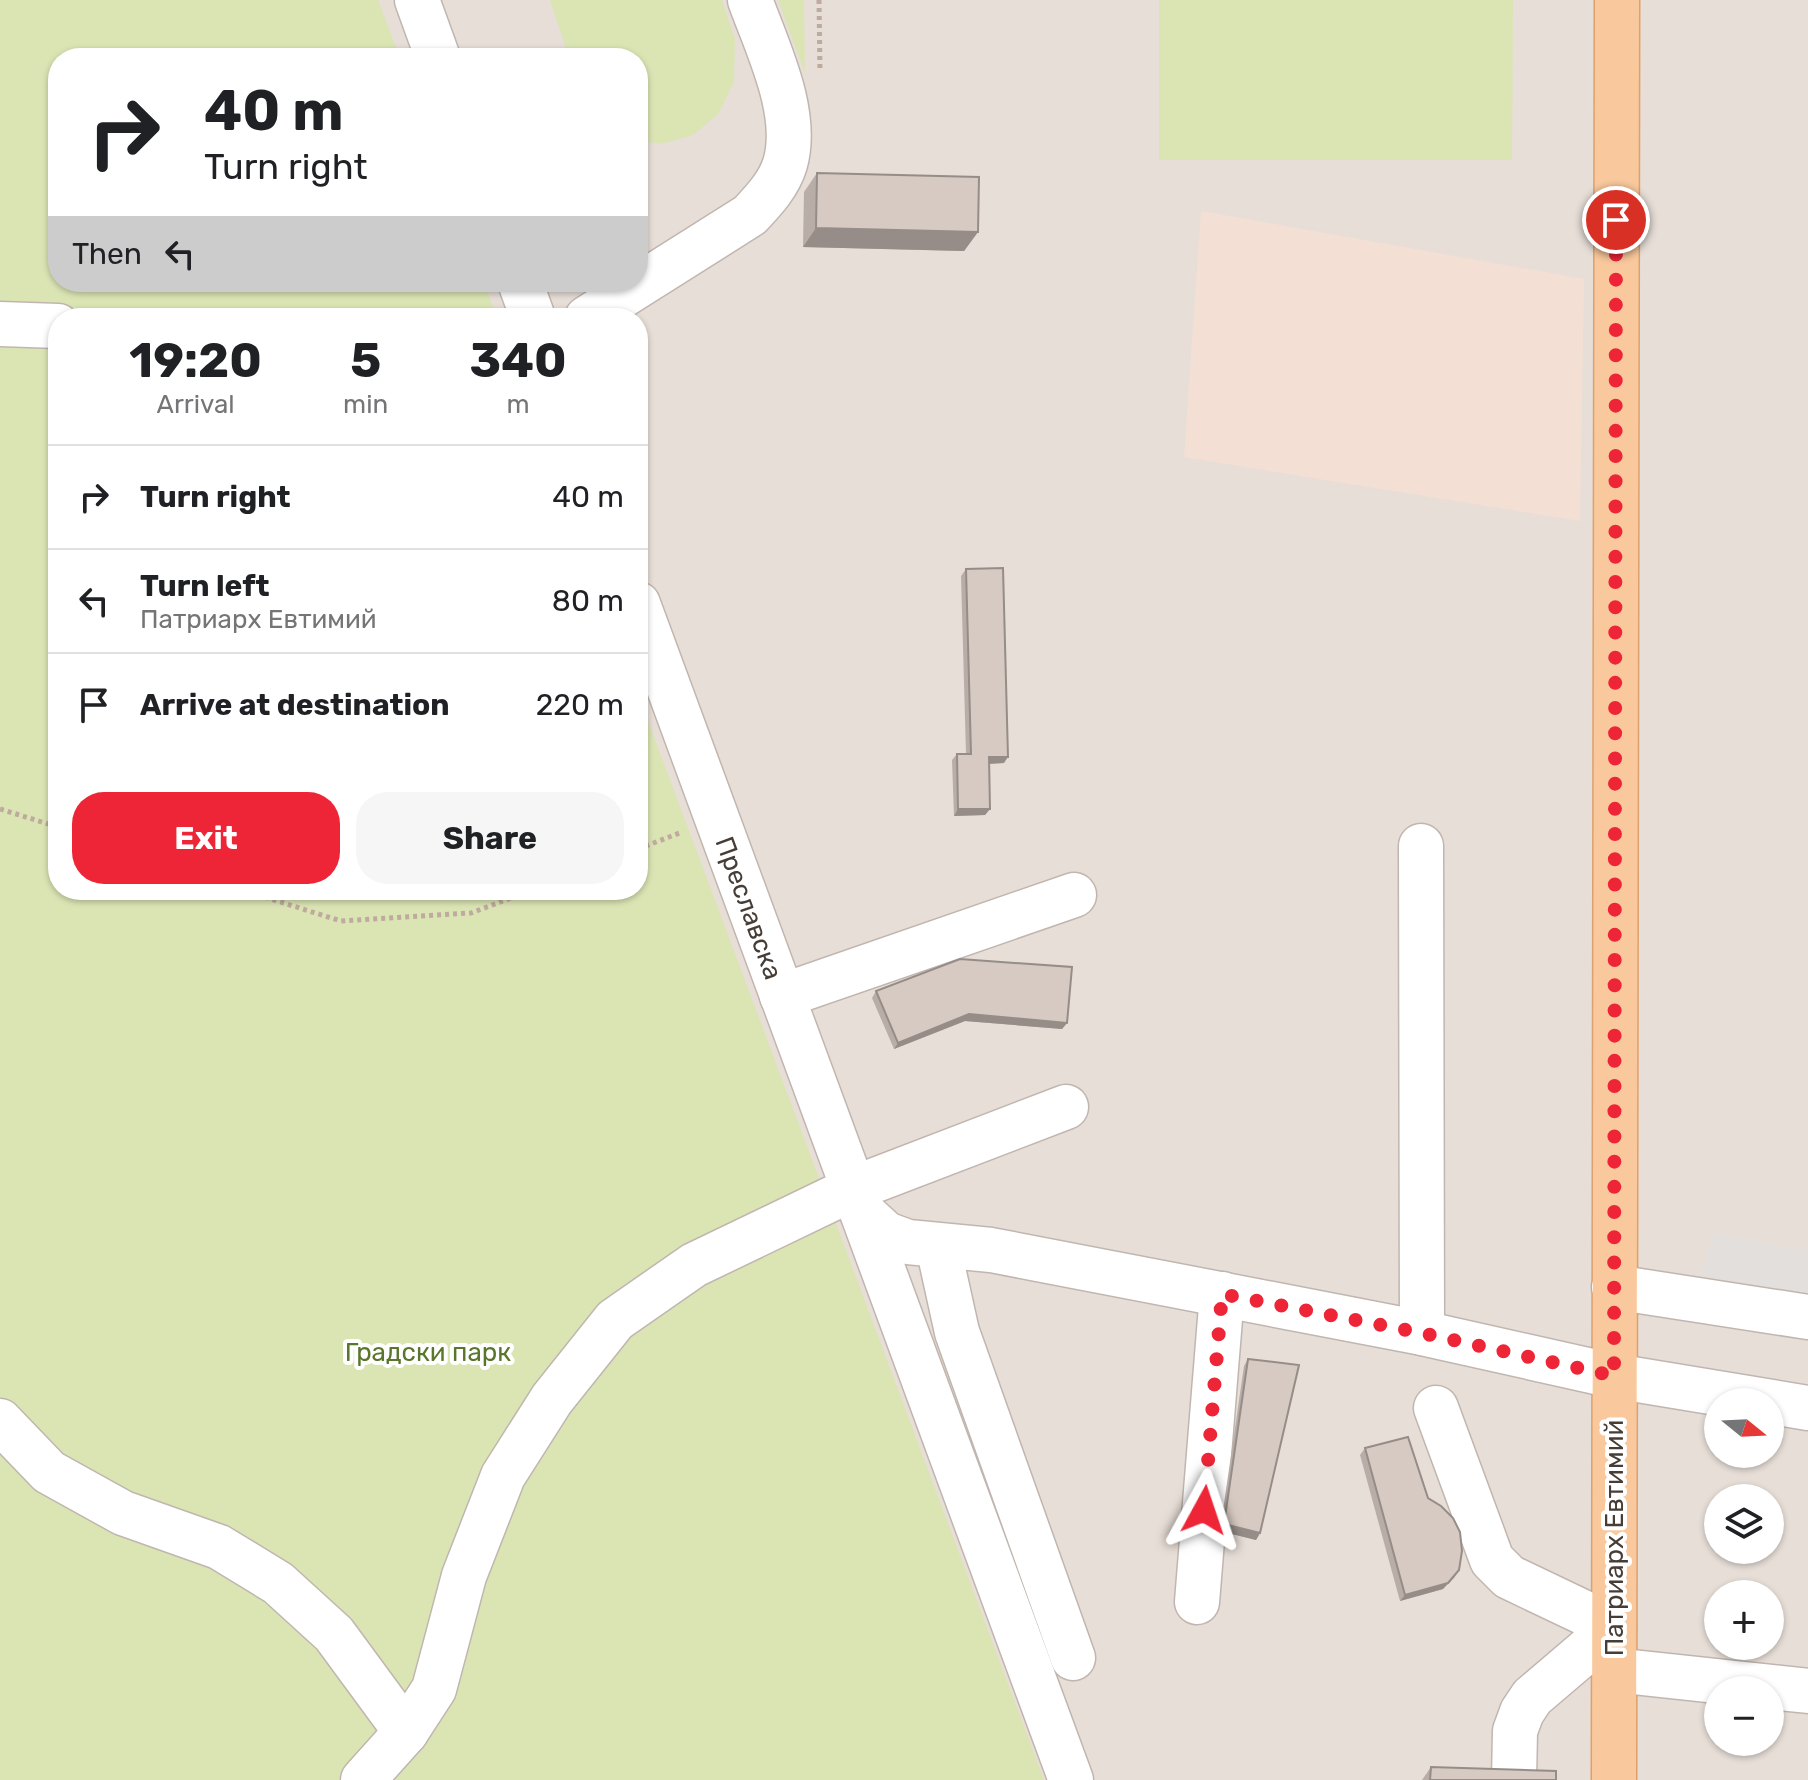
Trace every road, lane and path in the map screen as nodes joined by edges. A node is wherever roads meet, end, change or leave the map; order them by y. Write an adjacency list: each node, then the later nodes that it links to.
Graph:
1 (417, 0): 4 (street)
2 (750, 0): 5 (street)
3 (1617, 0): 23 (main road, Патриарх Евтимий)
4 (434, 48)
5 (648, 279)
6 (628, 292): 7 (street)
7 (603, 308)
8 (0, 324): 9 (street)
9 (48, 326)
10 (648, 632): 12 (street, Преславска)
11 (0, 809): 13 (path)
12 (716, 819): 14 (path); 19 (street, Преславска)
13 (48, 824)
14 (648, 845)
15 (1421, 846): 26 (street)
16 (1074, 895): 19 (street)
17 (274, 900): 18 (path)
18 (505, 900)
19 (782, 996): 21 (street, Преславска)
20 (1066, 1107): 21 (street)
21 (857, 1200): 22 (street); 36 (street); 38 (street, Преславска)
22 (938, 1246): 24 (street); 33 (street)
23 (1614, 1287): 25 (street); 27 (main road, Патриарх Евтимий)
24 (1222, 1294): 26 (street); 31 (street)
25 (1808, 1317)
26 (1422, 1333): 27 (street)
27 (1614, 1376): 29 (street); 32 (main road, Патриарх Евтимий)
28 (1436, 1408): 32 (street)
29 (1808, 1408)
30 (0, 1421): 36 (street)
31 (1197, 1602)
32 (1614, 1627): 34 (main road, Патриарх Евтимий); 39 (street)
33 (1073, 1658)
34 (1614, 1670): 35 (street); 40 (main road, Патриарх Евтимий)
35 (1808, 1691)
36 (406, 1732): 37 (street)
37 (363, 1780)
38 (1071, 1780)
39 (1514, 1780)
40 (1614, 1780)

